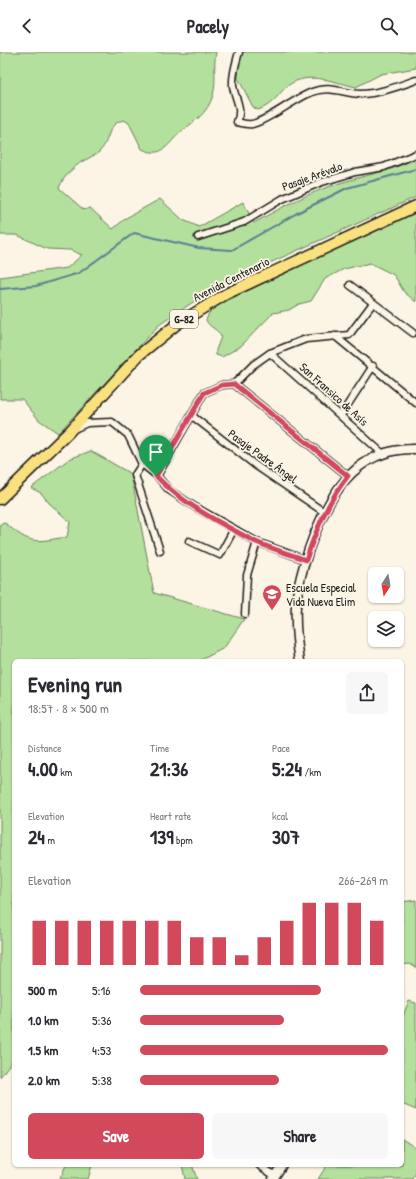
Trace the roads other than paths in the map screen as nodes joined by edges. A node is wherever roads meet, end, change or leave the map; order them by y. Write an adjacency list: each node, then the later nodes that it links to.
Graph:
1 (240, 52): 2 (street)
2 (416, 80)
3 (416, 154): 5 (street, Pasaje Arévalo)
4 (416, 206): 16 (main road, Avenida Centenario / G-82)
5 (198, 237)
6 (350, 285): 7 (street)
7 (373, 302): 8 (street); 9 (street)
8 (412, 333)
9 (335, 336): 10 (street); 11 (street)
10 (270, 353): 12 (street); 15 (street, San Fransico de Asís)
11 (373, 366): 13 (street); 15 (street)
12 (234, 384): 14 (street); 21 (street)
13 (416, 403)
14 (191, 415): 20 (street); 23 (street, Pasaje Padre Ángel)
15 (341, 415): 18 (street, San Fransico de Asís)
16 (69, 432): 19 (street); 22 (main road, Avenida Centenario / G-82)
17 (416, 449): 18 (street)
18 (382, 453): 21 (street)
19 (142, 464): 20 (street); 27 (street)
20 (156, 476): 24 (street)
21 (348, 476): 23 (street)
22 (0, 499)
23 (324, 512): 28 (street)
24 (234, 529): 25 (street); 26 (street)
25 (189, 541)
26 (257, 542): 28 (street); 29 (street)
27 (160, 551)
28 (306, 560): 30 (street)
29 (245, 614)
30 (300, 659)
31 (262, 1167): 33 (street)
32 (281, 1167): 33 (street)
33 (274, 1177)

